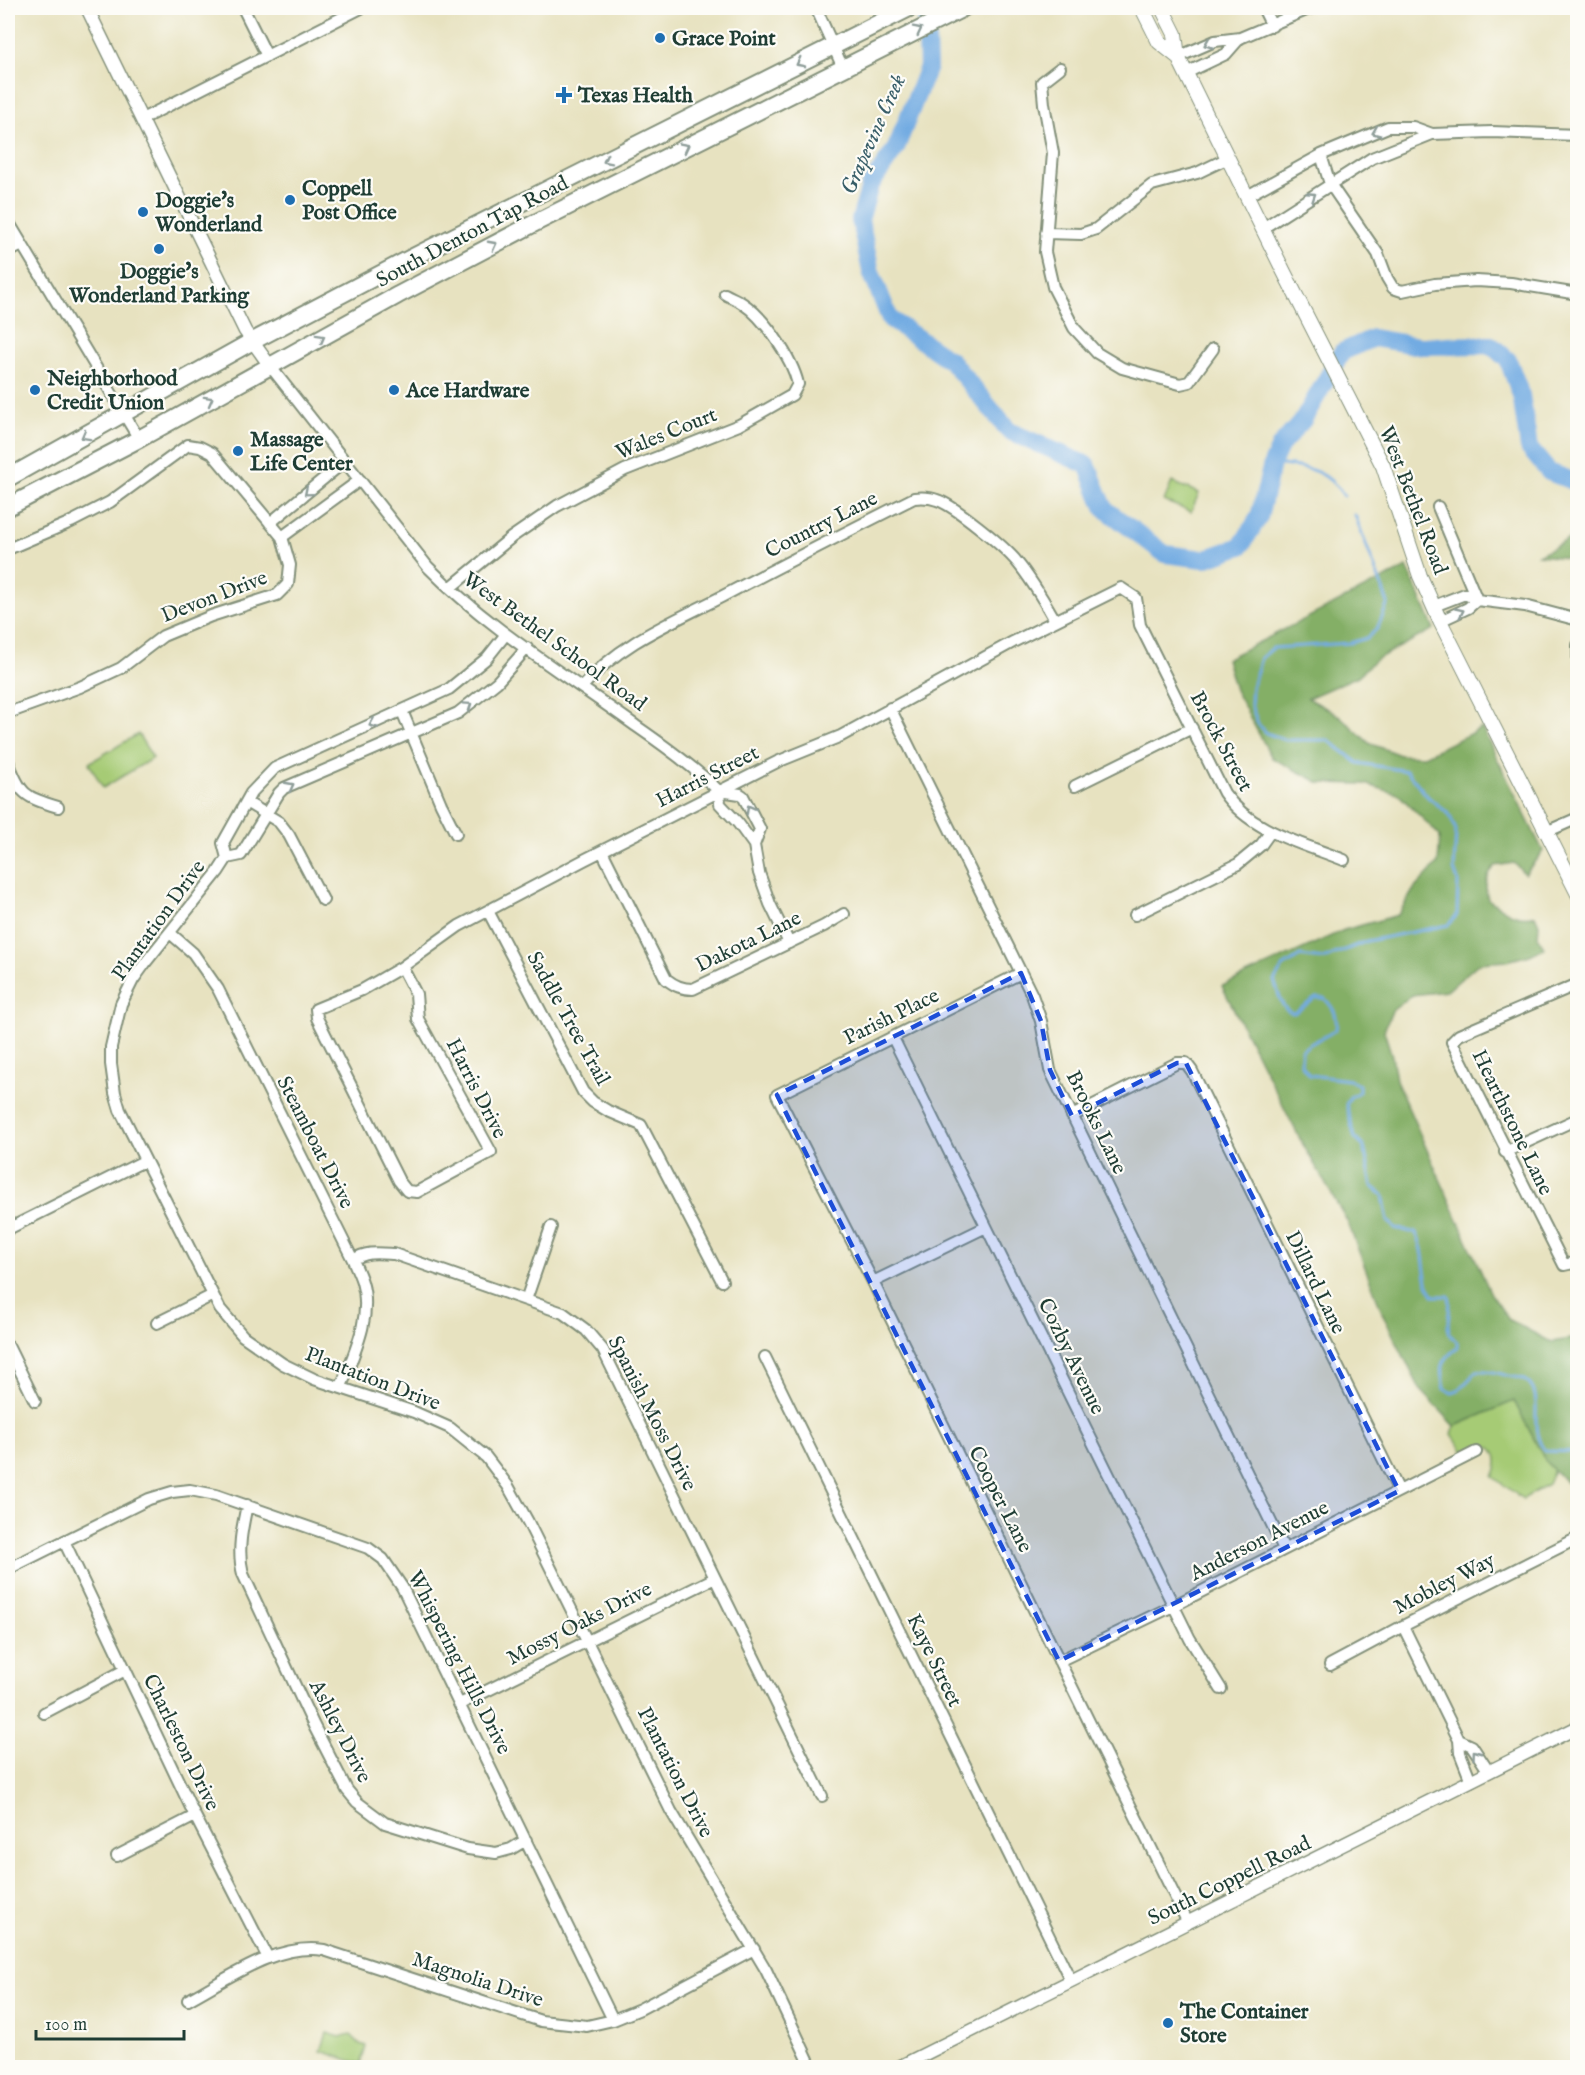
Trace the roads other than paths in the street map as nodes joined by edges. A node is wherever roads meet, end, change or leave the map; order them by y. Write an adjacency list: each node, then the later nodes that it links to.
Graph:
1 (87, 8): 19 (street)
2 (243, 8): 14 (street)
3 (361, 8): 14 (street)
4 (816, 8): 13 (street)
5 (909, 8): 13 (main road, South Denton Tap Road)
6 (963, 8): 16 (main road, South Denton Tap Road, one-way to 6)
7 (1142, 8): 15 (main road, West Bethel Road)
8 (1162, 8): 15 (main road, West Bethel Road)
9 (1263, 8): 11 (street)
10 (1311, 8): 11 (street)
11 (1272, 26): 12 (street)
12 (1240, 38): 15 (street, one-way to 15); 18 (street)
13 (832, 46): 16 (street); 23 (main road, South Denton Tap Road, one-way to 23)
14 (267, 56): 19 (street)
15 (1179, 57): 18 (main road, West Bethel Road)
16 (843, 68): 27 (main road, South Denton Tap Road, one-way to 16)
17 (1060, 68): 34 (street)
18 (1186, 73): 26 (main road, West Bethel Road)
19 (142, 119): 39 (street)
20 (1432, 134): 21 (street); 25 (street, one-way to 25); 28 (street)
21 (1559, 134): 22 (street); 24 (street)
22 (1578, 135)
23 (637, 144): 27 (main road); 30 (main road, South Denton Tap Road, one-way to 30)
24 (1578, 144)
25 (1320, 155): 28 (street); 29 (street)
26 (1228, 158): 29 (main road, West Bethel Road); 34 (street)
27 (648, 166): 32 (main road, South Denton Tap Road)
28 (1330, 184): 33 (street, one-way to 28); 38 (street)
29 (1247, 196): 33 (main road, West Bethel Road)
30 (524, 201): 32 (main road); 39 (main road, South Denton Tap Road)
31 (8, 221): 35 (street)
32 (535, 223): 41 (main road, South Denton Tap Road, one-way to 32)
33 (1263, 228): 55 (main road, West Bethel Road)
34 (1046, 233): 40 (street)
35 (22, 244): 36 (street); 42 (street)
36 (8, 252)
37 (724, 294): 52 (street, Wales Court)
38 (1578, 294)
39 (252, 342): 41 (street); 42 (main road, South Denton Tap Road)
40 (1213, 349)
41 (270, 366): 43 (main road, South Denton Tap Road, one-way to 41); 44 (street, West Bethel School Road)
42 (125, 414): 43 (street); 45 (main road, South Denton Tap Road, one-way to 45)
43 (139, 439): 47 (main road, South Denton Tap Road)
44 (345, 461): 46 (street, West Bethel School Road); 49 (street, one-way to 49)
45 (8, 478)
46 (360, 480): 50 (street); 52 (street, West Bethel School Road)
47 (8, 507)
48 (1438, 507): 54 (street)
49 (270, 523): 50 (street); 51 (street)
50 (282, 537): 66 (street, Devon Drive)
51 (8, 549)
52 (450, 588): 59 (street, West Bethel School Road)
53 (1121, 588): 56 (street, Harris Street); 67 (street, Brock Street)
54 (1477, 600): 55 (street); 57 (street); 58 (street, one-way to 54)
55 (1434, 606): 58 (main road, West Bethel Road)
56 (1055, 620): 63 (street, Country Lane); 64 (street, Harris Street)
57 (1578, 620)
58 (1440, 621): 77 (main road, West Bethel Road)
59 (506, 634): 61 (street, West Bethel School Road); 65 (street, Plantation Drive)
60 (1578, 645): 62 (street)
61 (527, 648): 63 (street, West Bethel School Road); 68 (street, Plantation Drive, one-way to 61)
62 (1578, 677)
63 (582, 687): 71 (street, West Bethel School Road)
64 (890, 708): 71 (street, Harris Street); 91 (street, Brooks Lane)
65 (402, 711): 68 (street); 72 (street, Plantation Drive, one-way to 72)
66 (8, 713)
67 (1192, 728): 70 (street); 76 (street, Brock Street)
68 (411, 734): 74 (street, Plantation Drive, one-way to 68); 78 (street)
69 (8, 761): 73 (street)
70 (1075, 786)
71 (719, 791): 79 (street); 79 (street, one-way to 71); 80 (street, Harris Street)
72 (246, 802): 74 (street); 81 (street, Plantation Drive)
73 (58, 807)
74 (266, 814): 81 (street, Plantation Drive); 84 (street)
75 (1578, 818): 77 (street)
76 (1271, 831): 82 (street, Brock Street); 87 (street)
77 (1546, 832): 83 (main road, West Bethel Road)
78 (456, 834)
79 (754, 845): 89 (street)
80 (602, 851): 85 (street, Harris Street); 89 (street, Dakota Lane)
81 (227, 858): 88 (street, Plantation Drive)
82 (1344, 860)
83 (1578, 894)
84 (323, 900)
85 (488, 911): 90 (street, Harris Street); 105 (street, Saddle Tree Trail)
86 (844, 914): 89 (street, Dakota Lane)
87 (1135, 915)
88 (170, 933): 99 (street, Plantation Drive); 103 (street, Steamboat Drive)
89 (789, 943)
90 (402, 967): 93 (street, Harris Street); 93 (street, Harris Drive)
91 (1021, 973): 94 (street, Parish Place); 96 (street, Brooks Lane)
92 (1578, 984): 98 (street, Hearthstone Lane)
93 (316, 1009)
94 (893, 1038): 95 (street, Parish Place); 101 (street, Cozby Avenue)
95 (777, 1095): 106 (street, Cooper Lane)
96 (1072, 1116): 115 (street, Dillard Lane); 119 (street, Brooks Lane)
97 (1575, 1120): 98 (street)
98 (1505, 1152): 104 (street, Hearthstone Lane)
99 (144, 1161): 102 (street); 107 (street, Plantation Drive)
100 (551, 1227): 108 (street)
101 (986, 1227): 106 (street); 122 (street, Cozby Avenue)
102 (8, 1229)
103 (353, 1260): 108 (street, Spanish Moss Drive); 112 (street, Steamboat Drive)
104 (1578, 1262)
105 (722, 1281)
106 (873, 1282): 125 (street, Cooper Lane)
107 (213, 1295): 109 (street); 112 (street, Plantation Drive)
108 (526, 1300): 121 (street, Spanish Moss Drive)
109 (157, 1323)
110 (8, 1346): 113 (street)
111 (765, 1357): 142 (street, Kaye Street)
112 (341, 1387): 124 (street, Plantation Drive)
113 (35, 1401)
114 (1476, 1452): 115 (street, Anderson Avenue)
115 (1399, 1491): 119 (street, Anderson Avenue)
116 (247, 1505): 118 (street, Whispering Hills Drive); 129 (street, Whispering Hills Drive); 137 (street, Ashley Drive)
117 (1578, 1538): 123 (street, Mobley Way)
118 (64, 1540): 120 (street, Whispering Hills Drive); 127 (street, Charleston Drive)
119 (1284, 1548): 122 (street, Anderson Avenue)
120 (8, 1569)
121 (715, 1578): 124 (street, Mossy Oaks Drive); 135 (street, Spanish Moss Drive)
122 (1173, 1606): 125 (street, Anderson Avenue); 128 (street, Cozby Avenue)
123 (1402, 1626): 126 (street, Mobley Way); 132 (street)
124 (587, 1641): 129 (street, Mossy Oaks Drive); 140 (street, Plantation Drive)
125 (1059, 1661): 139 (street, Cooper Lane)
126 (1330, 1665)
127 (125, 1670): 130 (street); 136 (street, Charleston Drive)
128 (1221, 1689)
129 (460, 1704): 137 (street, Whispering Hills Drive)
130 (44, 1713)
131 (1578, 1727): 133 (street, South Coppell Road)
132 (1460, 1740): 133 (street, one-way to 132); 134 (street)
133 (1489, 1772): 134 (street, South Coppell Road)
134 (1471, 1781): 139 (street, South Coppell Road)
135 (822, 1796)
136 (195, 1816): 138 (street); 141 (street, Charleston Drive)
137 (526, 1840): 144 (street, Whispering Hills Drive)
138 (117, 1856)
139 (1188, 1923): 142 (street, South Coppell Road)
140 (754, 1949): 144 (street, Magnolia Drive); 145 (street, Plantation Drive)
141 (268, 1958): 143 (street, Magnolia Drive); 144 (street, Magnolia Drive)
142 (1071, 1981): 146 (street, South Coppell Road)
143 (188, 2000)
144 (613, 2020)
145 (812, 2067)
146 (897, 2067)

